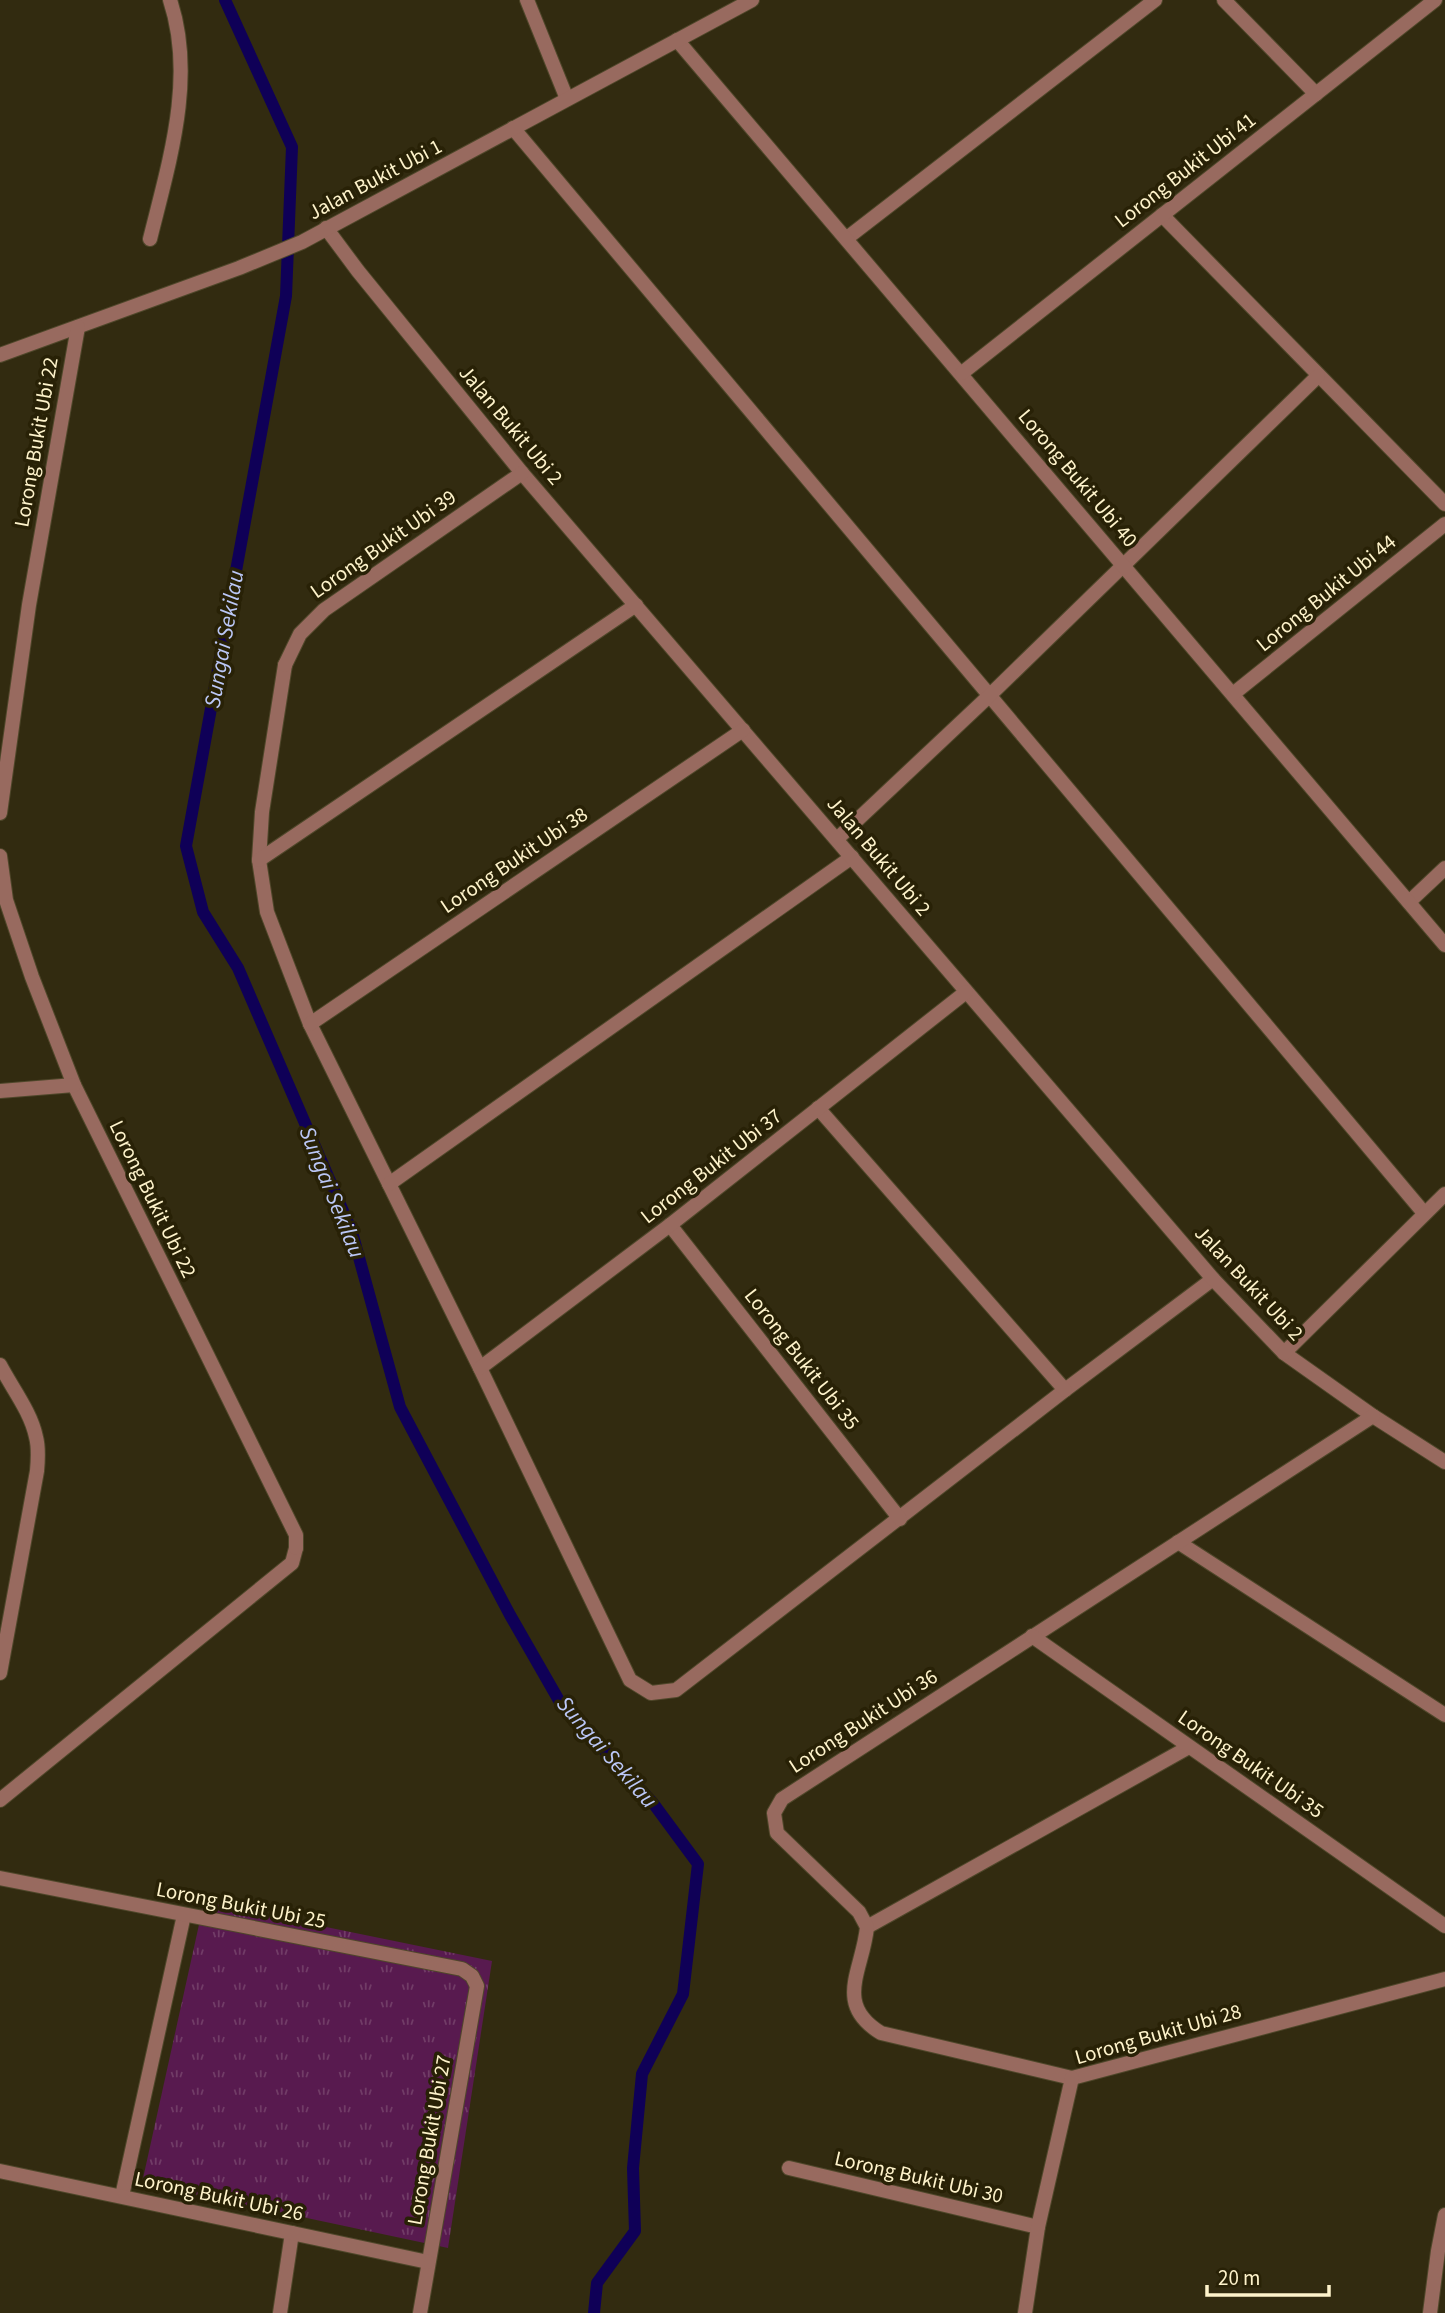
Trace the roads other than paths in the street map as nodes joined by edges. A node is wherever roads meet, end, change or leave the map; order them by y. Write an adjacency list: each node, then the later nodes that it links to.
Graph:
1 (170, 0): 14 (street)
2 (527, 0): 9 (street)
3 (752, 0): 7 (street, Jalan Bukit Ubi 1)
4 (1155, 0): 13 (street)
5 (1224, 0): 8 (street)
6 (1435, 0): 8 (street, Lorong Bukit Ubi 41)
7 (677, 40): 9 (street, Jalan Bukit Ubi 1); 13 (street, Lorong Bukit Ubi 40)
8 (1316, 94): 11 (street, Lorong Bukit Ubi 41)
9 (567, 99): 10 (street, Jalan Bukit Ubi 1)
10 (513, 128): 12 (street, Jalan Bukit Ubi 1); 25 (street)
11 (1162, 215): 17 (street, Lorong Bukit Ubi 41); 18 (street)
12 (327, 228): 15 (street, Jalan Bukit Ubi 1); 19 (street, Jalan Bukit Ubi 2)
13 (847, 238): 17 (street, Lorong Bukit Ubi 40)
14 (150, 239)
15 (78, 327): 16 (street, Jalan Bukit Ubi 1); 27 (street, Lorong Bukit Ubi 22)
16 (0, 355)
17 (962, 373): 22 (street, Lorong Bukit Ubi 40)
18 (1318, 376): 20 (street); 22 (street)
19 (522, 472): 23 (street, Jalan Bukit Ubi 2); 31 (street, Lorong Bukit Ubi 39)
20 (1445, 504)
21 (1445, 524): 24 (street, Lorong Bukit Ubi 44)
22 (1124, 565): 24 (street, Lorong Bukit Ubi 40); 25 (street)
23 (636, 605): 26 (street, Jalan Bukit Ubi 2); 31 (street)
24 (1233, 694): 33 (street, Lorong Bukit Ubi 40)
25 (989, 696): 28 (street); 42 (street)
26 (743, 730): 28 (street, Jalan Bukit Ubi 2); 36 (street, Lorong Bukit Ubi 38)
27 (0, 813)
28 (837, 839): 30 (street, Jalan Bukit Ubi 2)
29 (0, 856): 37 (street, Lorong Bukit Ubi 22)
30 (852, 857): 35 (street, Jalan Bukit Ubi 2); 40 (street)
31 (259, 860): 36 (street, Lorong Bukit Ubi 39)
32 (1445, 868): 33 (street)
33 (1409, 902): 34 (street, Lorong Bukit Ubi 40)
34 (1445, 945)
35 (965, 992): 39 (street, Lorong Bukit Ubi 37); 44 (street, Jalan Bukit Ubi 2)
36 (310, 1024): 40 (street, Lorong Bukit Ubi 39)
37 (74, 1086): 38 (street); 57 (street, Lorong Bukit Ubi 22)
38 (0, 1091)
39 (818, 1108): 43 (street, Lorong Bukit Ubi 37); 48 (street)
40 (388, 1184): 47 (street, Lorong Bukit Ubi 39)
41 (1445, 1194): 42 (street)
42 (1424, 1213): 45 (street)
43 (670, 1225): 47 (street, Lorong Bukit Ubi 37); 51 (street, Lorong Bukit Ubi 35)
44 (1213, 1279): 45 (street, Jalan Bukit Ubi 2); 48 (street, Lorong Bukit Ubi 39)
45 (1284, 1353): 49 (street, Jalan Bukit Ubi 2)
46 (0, 1365): 54 (street)
47 (480, 1368): 51 (street, Lorong Bukit Ubi 39)
48 (1065, 1390): 51 (street, Lorong Bukit Ubi 39)
49 (1373, 1416): 50 (street, Jalan Bukit Ubi 2); 52 (street, Lorong Bukit Ubi 36)
50 (1445, 1462)
51 (900, 1519)
52 (1178, 1542): 53 (street, Lorong Bukit Ubi 36); 55 (street)
53 (1032, 1636): 56 (street, Lorong Bukit Ubi 35); 61 (street, Lorong Bukit Ubi 36)
54 (0, 1673)
55 (1445, 1715)
56 (1189, 1747): 60 (street, Lorong Bukit Ubi 35); 61 (street)
57 (0, 1800)
58 (0, 1878): 59 (street, Lorong Bukit Ubi 25)
59 (184, 1915): 62 (street, Lorong Bukit Ubi 25); 67 (street)
60 (1445, 1926)
61 (867, 1927): 64 (street)
62 (472, 1976): 71 (street, Lorong Bukit Ubi 27)
63 (1445, 1979): 64 (street, Lorong Bukit Ubi 28)
64 (1072, 2078): 69 (street, Lorong Bukit Ubi 28)
65 (789, 2168): 69 (street, Lorong Bukit Ubi 30)
66 (0, 2171): 67 (street, Lorong Bukit Ubi 26)
67 (122, 2196): 70 (street, Lorong Bukit Ubi 26)
68 (1445, 2215): 75 (street)
69 (1038, 2227): 74 (street, Lorong Bukit Ubi 28)
70 (292, 2233): 71 (street, Lorong Bukit Ubi 26); 72 (street)
71 (428, 2262): 73 (street, Lorong Bukit Ubi 27)
72 (280, 2313)
73 (420, 2313)
74 (1025, 2313)
75 (1430, 2313)

